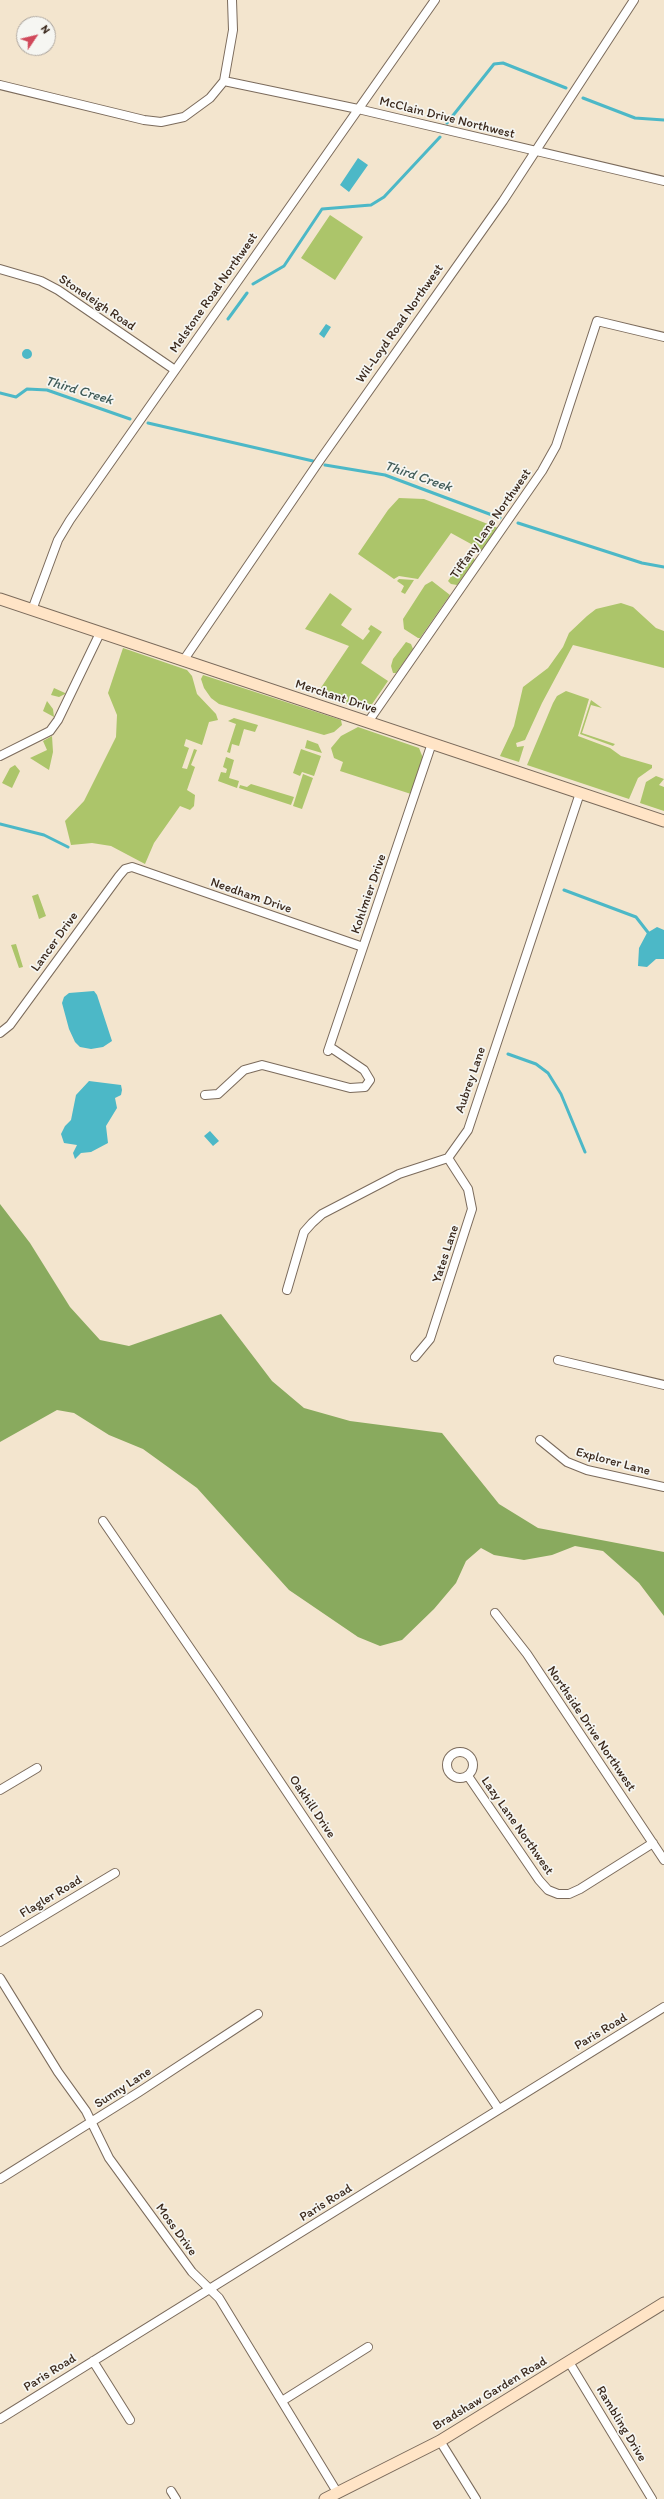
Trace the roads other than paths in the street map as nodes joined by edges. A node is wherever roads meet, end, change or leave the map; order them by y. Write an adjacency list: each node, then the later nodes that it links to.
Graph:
1 (232, 0): 4 (street)
2 (435, 0): 6 (street, Melstone Road Northwest)
3 (634, 0): 7 (street, Wil-Loyd Road Northwest)
4 (224, 81): 5 (street); 6 (street, McClain Drive Northwest)
5 (0, 85)
6 (358, 109): 7 (street, McClain Drive Northwest); 11 (street, Melstone Road Northwest)
7 (536, 151): 8 (street, McClain Drive Northwest); 15 (street, Wil-Loyd Road Northwest)
8 (664, 181)
9 (0, 269): 11 (street, Stoneleigh Road)
10 (664, 337): 16 (street, Tiffany Lane Northwest)
11 (175, 370): 13 (street, Melstone Road Northwest)
12 (0, 599): 13 (main road, Merchant Drive)
13 (32, 610): 14 (main road, Merchant Drive)
14 (100, 633): 15 (main road, Merchant Drive); 18 (street)
15 (183, 661): 16 (main road, Merchant Drive)
16 (368, 722): 17 (main road, Merchant Drive)
17 (432, 743): 19 (main road, Merchant Drive); 22 (street, Kohlmier Drive)
18 (0, 756)
19 (580, 794): 20 (main road, Merchant Drive); 25 (street, Aubrey Lane)
20 (664, 821)
21 (132, 867): 22 (street, Needham Drive); 23 (street, Lancer Drive)
22 (363, 947): 24 (street, Kohlmier Drive)
23 (0, 1033)
24 (205, 1095)
25 (448, 1158): 26 (street); 27 (street, Yates Lane)
26 (286, 1290)
27 (415, 1357)
28 (558, 1360): 29 (street)
29 (664, 1385)
30 (540, 1440): 31 (street, Explorer Lane)
31 (664, 1488)
32 (103, 1521): 44 (street, Oakhill Drive)
33 (495, 1613): 37 (street, Northside Drive Northwest)
34 (37, 1768): 36 (street)
35 (468, 1776): 37 (street, Lazy Lane Northwest)
36 (0, 1790)
37 (653, 1843): 38 (street, Northside Drive Northwest)
38 (664, 1860)
39 (115, 1873): 40 (street, Flagler Road)
40 (0, 1942)
41 (0, 1978): 45 (street, Moss Drive)
42 (664, 2007): 44 (street, Paris Road)
43 (258, 2014): 45 (street, Sunny Lane)
44 (498, 2108): 47 (street, Paris Road)
45 (92, 2123): 46 (street, Sunny Lane); 47 (street, Moss Drive)
46 (0, 2179)
47 (208, 2290): 50 (street, Paris Road); 52 (street, Moss Drive)
48 (664, 2303): 51 (main road, Bradshaw Garden Road)
49 (368, 2347): 52 (street)
50 (93, 2361): 53 (street, Paris Road); 54 (street)
51 (569, 2362): 55 (main road, Bradshaw Garden Road); 61 (street, Rambling Drive)
52 (282, 2400): 57 (street, Moss Drive)
53 (0, 2419)
54 (130, 2420)
55 (440, 2441): 57 (main road, Bradshaw Garden Road); 60 (street)
56 (171, 2491): 58 (street)
57 (337, 2492): 59 (main road, Bradshaw Garden Road)
58 (176, 2499)
59 (325, 2499)
60 (476, 2499)
61 (652, 2499)

